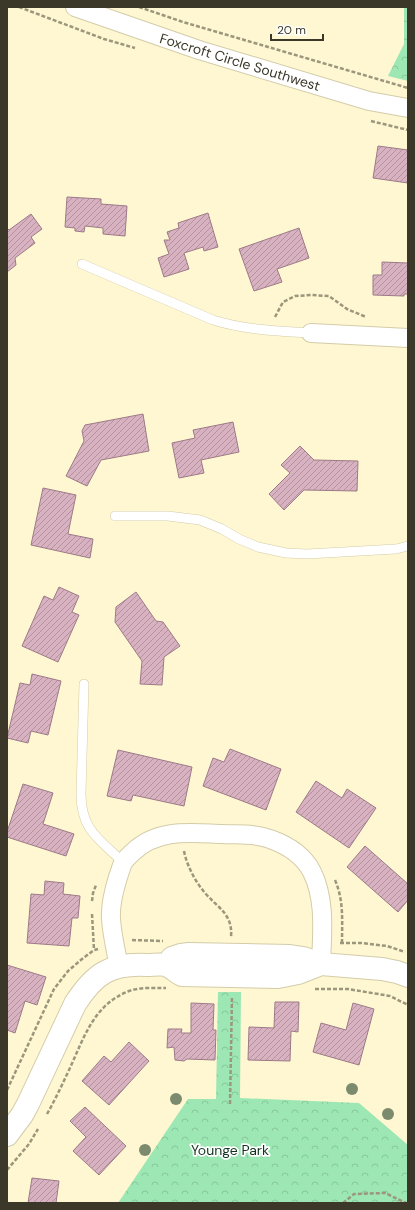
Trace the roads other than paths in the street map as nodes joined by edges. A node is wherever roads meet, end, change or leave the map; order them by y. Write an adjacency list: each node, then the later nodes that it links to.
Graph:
1 (75, 7): 2 (street, Foxcroft Circle Southwest)
2 (408, 108)
3 (82, 264): 4 (lane)
4 (311, 333): 5 (street)
5 (408, 338)
6 (115, 516): 7 (lane)
7 (408, 546)
8 (84, 684): 9 (lane)
9 (123, 862): 10 (street); 11 (street)
10 (321, 964): 11 (street); 12 (street)
11 (119, 966): 13 (street)
12 (408, 976)
13 (7, 1135)

